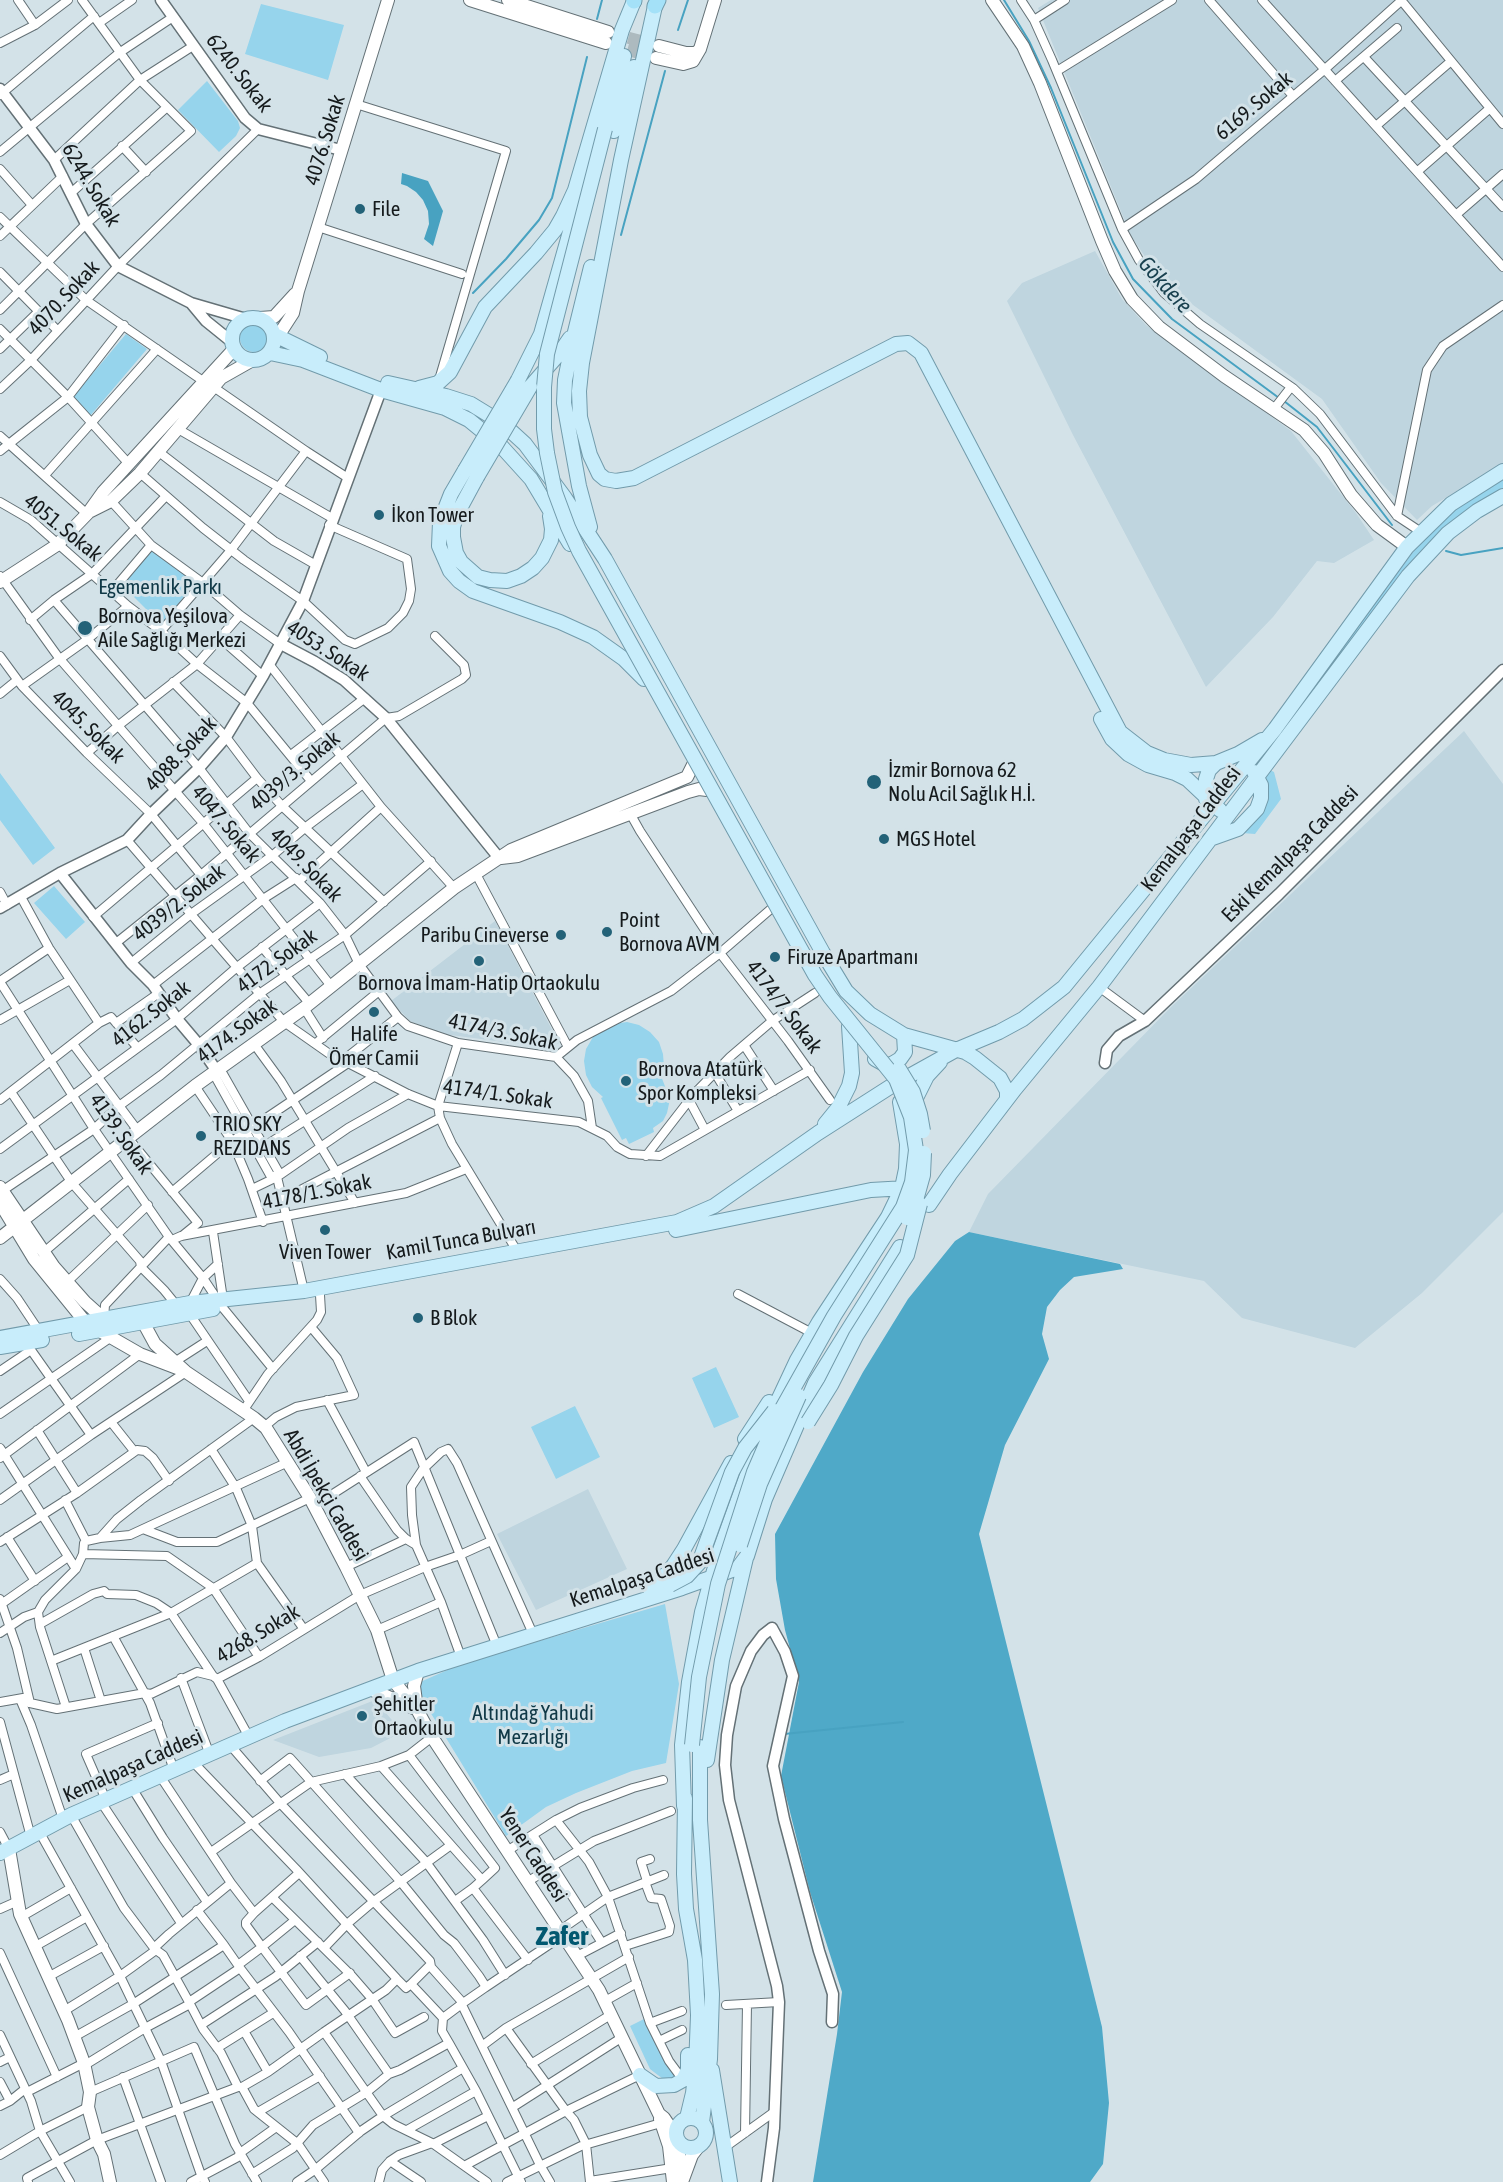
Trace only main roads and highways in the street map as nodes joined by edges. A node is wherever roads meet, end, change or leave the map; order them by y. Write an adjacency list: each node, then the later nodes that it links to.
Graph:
1 (388, 0): 11 (main road, 4076. Sokak)
2 (470, 0): 3 (main road)
3 (508, 0)
4 (634, 0): 9 (main road)
5 (715, 0): 8 (main road)
6 (992, 0): 30 (main road)
7 (656, 2): 9 (main road); 10 (main road)
8 (657, 52)
9 (605, 129): 22 (main road); 24 (main road); 52 (main road, bridge); 63 (main road, bridge)
10 (621, 160): 14 (main road); 16 (main road)
11 (298, 291): 12 (main road, 4076. Sokak); 13 (main road, 4076. Sokak)
12 (293, 313): 15 (main road, 4076. Sokak); 18 (main road)
13 (253, 319): 15 (main road); 17 (main road)
14 (575, 328): 22 (main road); 31 (main road)
15 (275, 335): 18 (main road); 19 (main road)
16 (908, 343): 35 (main road); 40 (main road)
17 (233, 345): 20 (main road); 21 (main road)
18 (298, 347): 23 (main road)
19 (270, 353): 20 (main road); 23 (main road)
20 (250, 361): 21 (main road)
21 (208, 384): 29 (main road); 29 (main road)
22 (524, 384): 26 (main road, bridge)
23 (382, 386): 24 (main road); 28 (main road)
24 (413, 389): 31 (main road)
25 (1503, 471): 30 (main road, Kemalpaşa Caddesi)
26 (471, 473): 28 (main road); 33 (main road)
27 (1503, 496): 38 (main road, Kemalpaşa Caddesi)
28 (548, 505): 33 (main road)
29 (88, 513): 32 (main road)
30 (1407, 547): 34 (main road, Kemalpaşa Caddesi)
31 (604, 559): 45 (main road)
32 (1, 580)
33 (644, 679): 37 (main road)
34 (1275, 729): 35 (main road); 36 (main road, Kemalpaşa Caddesi)
35 (1220, 761): 36 (main road); 40 (main road)
36 (1247, 764): 38 (main road); 40 (main road, Kemalpaşa Caddesi)
37 (693, 765): 39 (main road); 43 (main road, 4174. Sokak)
38 (1257, 777): 41 (main road, Kemalpaşa Caddesi); 42 (main road)
39 (707, 790): 43 (main road, 4174. Sokak); 44 (main road)
40 (1211, 801): 41 (main road); 46 (main road, Kemalpaşa Caddesi)
41 (1231, 812): 42 (main road, Kemalpaşa Caddesi)
42 (1209, 839): 49 (main road, Kemalpaşa Caddesi)
43 (499, 858): 58 (main road, 4174. Sokak)
44 (849, 1026): 47 (main road); 50 (main road)
45 (904, 1035): 46 (main road); 47 (main road)
46 (956, 1050): 48 (main road, Kemalpaşa Caddesi); 49 (main road); 51 (main road)
47 (874, 1057): 48 (main road)
48 (893, 1085): 50 (main road, Kamil Tunca Bulvarı); 51 (main road)
49 (1007, 1099): 56 (main road, Kemalpaşa Caddesi)
50 (818, 1133): 61 (main road, Kamil Tunca Bulvarı)
51 (906, 1134): 53 (main road)
52 (923, 1176): 72 (main road, bridge); 89 (main road, bridge)
53 (904, 1185): 54 (main road, Kamil Tunca Bulvarı); 57 (main road, Kemalpaşa Caddesi)
54 (862, 1192): 57 (main road); 61 (main road, Kamil Tunca Bulvarı)
55 (1, 1194): 58 (main road, Abdi İpekçi Caddesi)
56 (928, 1198)
57 (888, 1217): 66 (main road, Kemalpaşa Caddesi)
58 (19, 1225): 59 (main road, 4174. Sokak); 64 (main road, Abdi İpekçi Caddesi); 64 (main road, Abdi İpekçi Caddesi)
59 (0, 1238)
60 (900, 1247): 67 (main road, Kemalpaşa Caddesi)
61 (221, 1302): 62 (main road, Kamil Tunca Bulvarı)
62 (189, 1308): 64 (main road, Kamil Tunca Bulvarı); 65 (main road, Kamil Tunca Bulvarı)
63 (834, 1316): 78 (main road, bridge); 89 (main road, bridge)
64 (96, 1324): 65 (main road, Kamil Tunca Bulvarı); 68 (main road, Kamil Tunca Bulvarı); 68 (main road, Kamil Tunca Bulvarı); 69 (main road, Abdi İpekçi Caddesi)
65 (145, 1327): 69 (main road); 71 (main road, Abdi İpekçi Caddesi)
66 (815, 1328): 67 (main road); 70 (main road, Kemalpaşa Caddesi)
67 (842, 1338): 72 (main road, Kemalpaşa Caddesi)
68 (0, 1340)
69 (136, 1352): 71 (main road, Abdi İpekçi Caddesi)
70 (797, 1360): 73 (main road, Kemalpaşa Caddesi); 78 (main road)
71 (186, 1372): 81 (main road, Abdi İpekçi Caddesi)
72 (782, 1457): 74 (main road, Kemalpaşa Caddesi)
73 (741, 1487): 74 (main road); 75 (main road, Kemalpaşa Caddesi)
74 (765, 1499): 76 (main road, Kemalpaşa Caddesi)
75 (720, 1550): 77 (main road, Kemalpaşa Caddesi); 78 (main road)
76 (747, 1556): 77 (main road, Kemalpaşa Caddesi); 91 (main road)
77 (711, 1578): 78 (main road, Kemalpaşa Caddesi); 79 (main road, Kemalpaşa Caddesi)
78 (665, 1588): 79 (main road); 80 (main road, Kemalpaşa Caddesi); 80 (main road)
79 (702, 1612): 90 (main road, Kemalpaşa Caddesi)
80 (532, 1632): 82 (main road, Kemalpaşa Caddesi)
81 (378, 1633): 83 (main road, Abdi İpekçi Caddesi); 85 (main road, Abdi İpekçi Caddesi)
82 (460, 1654): 84 (main road, Kemalpaşa Caddesi); 85 (main road)
83 (390, 1656): 85 (main road, Yener Caddesi)
84 (418, 1671): 85 (main road, Kemalpaşa Caddesi); 87 (main road, Yener Caddesi)
85 (396, 1674): 86 (main road, Kemalpaşa Caddesi); 87 (main road, Yener Caddesi); 88 (main road, Kemalpaşa Caddesi)
86 (370, 1689): 87 (main road); 88 (main road, Kemalpaşa Caddesi)
87 (417, 1710): 95 (main road, Yener Caddesi)
88 (285, 1721): 92 (main road, Kemalpaşa Caddesi)
89 (696, 1746): 90 (main road); 91 (main road)
90 (678, 1809): 93 (main road)
91 (700, 1820): 94 (main road)
92 (5, 1851): 101 (main road)
93 (686, 1909): 95 (main road); 97 (main road)
94 (710, 2059): 98 (main road); 103 (main road)
95 (640, 2075): 96 (main road, Yener Caddesi)
96 (661, 2118): 97 (main road); 99 (main road, Yener Caddesi); 102 (main road)
97 (685, 2119): 98 (main road); 99 (main road)
98 (702, 2122): 100 (main road)
99 (677, 2138): 100 (main road); 102 (main road, Yener Caddesi)
100 (699, 2146): 102 (main road)
101 (108, 2181)
102 (679, 2181)
103 (729, 2182)

